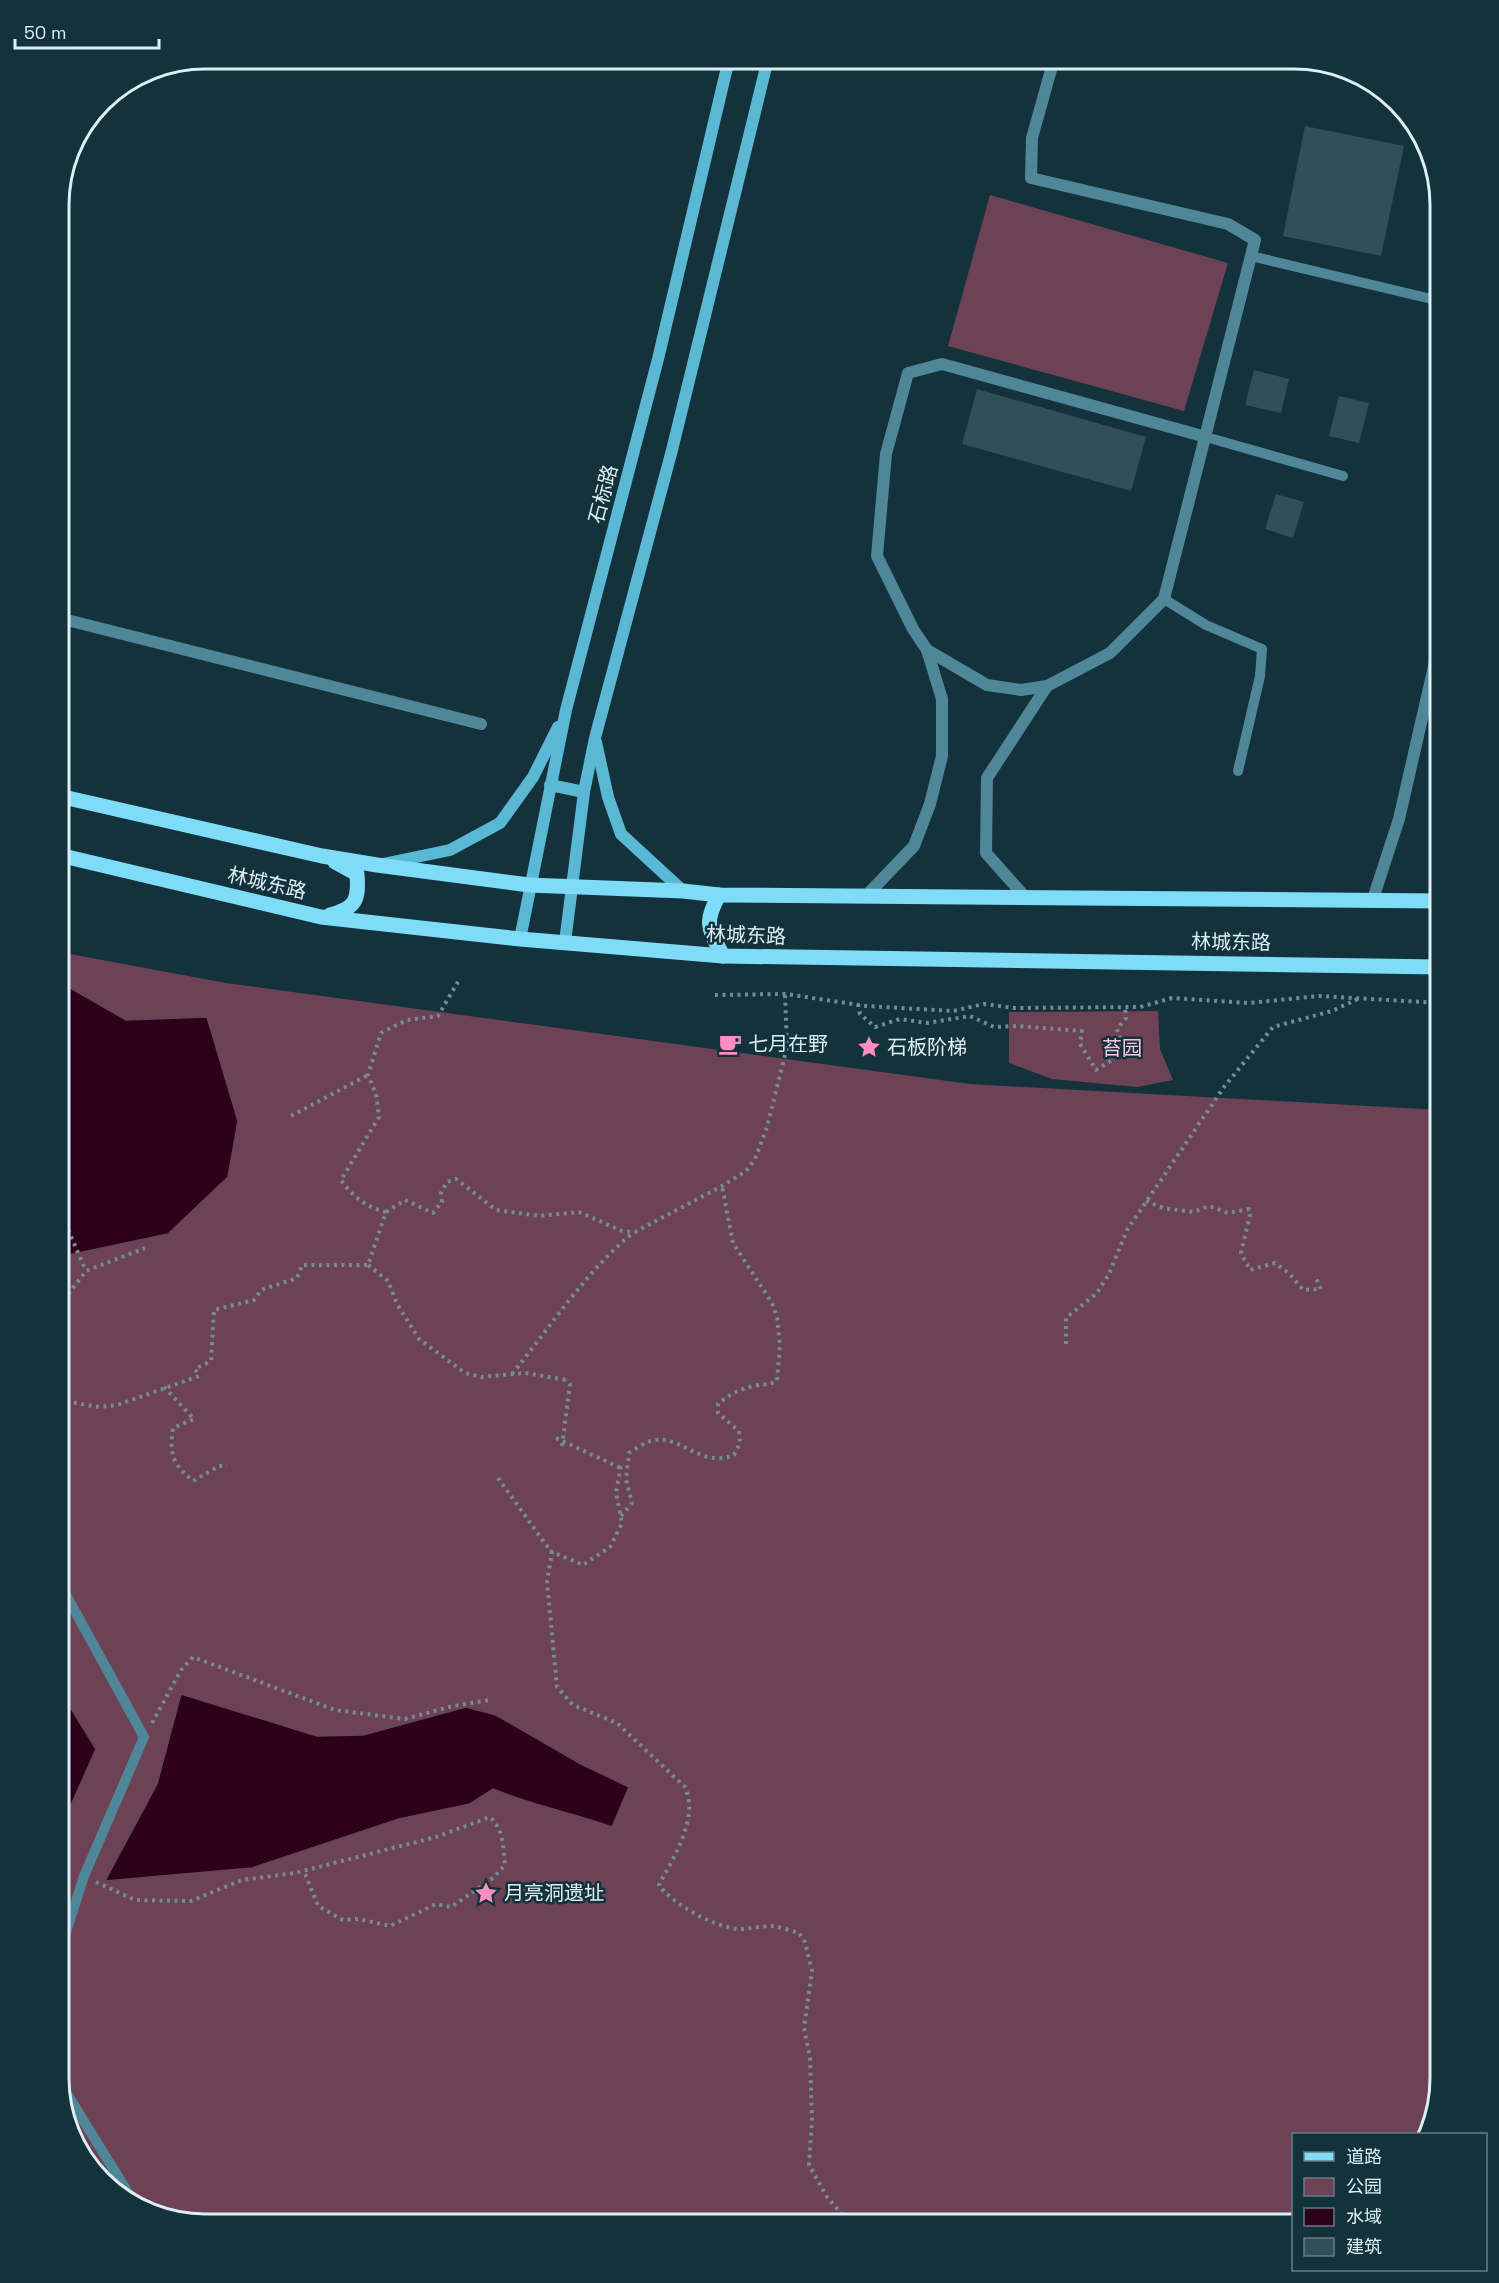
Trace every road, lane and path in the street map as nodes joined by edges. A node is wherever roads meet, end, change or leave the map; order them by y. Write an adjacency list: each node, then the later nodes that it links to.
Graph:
1 (727, 69): 13 (main road, 石标路)
2 (766, 69): 15 (main road)
3 (1051, 69): 4 (street)
4 (1251, 256): 5 (lane); 6 (street)
5 (1430, 299)
6 (1206, 436): 7 (lane); 8 (street); 10 (street)
7 (1343, 476)
8 (1164, 600): 12 (street); 16 (lane)
9 (69, 621): 14 (street)
10 (927, 650): 12 (street); 27 (street)
11 (1430, 684): 30 (street)
12 (1047, 686): 28 (street)
13 (566, 710): 17 (main road, 石标路); 22 (main road)
14 (481, 724)
15 (596, 738): 18 (main road); 25 (main road)
16 (1238, 771)
17 (550, 785): 18 (main road); 23 (main road, 石标路)
18 (584, 792): 24 (main road)
19 (69, 798): 20 (main road, 林城东路)
20 (322, 856): 22 (main road, 林城东路); 31 (main road)
21 (69, 857): 31 (main road, 林城东路)
22 (377, 865): 23 (main road, 林城东路)
23 (529, 885): 24 (main road, 林城东路); 32 (main road, 石标路)
24 (571, 886): 25 (main road, 林城东路); 33 (main road)
25 (683, 891): 26 (main road, 林城东路)
26 (719, 895): 27 (main road, 林城东路); 34 (main road)
27 (865, 897): 28 (main road, 林城东路)
28 (1026, 898): 30 (main road, 林城东路)
29 (1430, 901): 30 (main road, 林城东路)
30 (1372, 902)
31 (321, 917): 32 (main road, 林城东路)
32 (520, 939): 33 (main road, 林城东路)
33 (565, 942): 34 (main road, 林城东路)
34 (723, 956): 35 (main road, 林城东路)
35 (1430, 967)
36 (459, 980): 43 (path)
37 (786, 994): 38 (path); 41 (path); 45 (path)
38 (715, 995)
39 (1360, 998): 40 (path); 42 (path); 46 (path)
40 (1430, 1002)
41 (858, 1004): 42 (path); 42 (path)
42 (1125, 1007)
43 (368, 1075): 44 (path); 47 (path)
44 (291, 1116)
45 (722, 1186): 49 (path); 63 (path)
46 (1146, 1201): 53 (path); 55 (path)
47 (386, 1212): 49 (path); 51 (path)
48 (69, 1232): 52 (path)
49 (635, 1232): 56 (path)
50 (145, 1248): 52 (path)
51 (368, 1265): 56 (path); 57 (path)
52 (86, 1271): 54 (path)
53 (1315, 1276)
54 (69, 1290)
55 (1066, 1344)
56 (512, 1375): 60 (path)
57 (164, 1388): 58 (path); 61 (path)
58 (69, 1402)
59 (556, 1438): 60 (path)
60 (563, 1443): 63 (path)
61 (227, 1466)
62 (498, 1478): 64 (path)
63 (621, 1516): 64 (path)
64 (548, 1548): 73 (path)
65 (69, 1600): 67 (lane)
66 (490, 1700): 67 (path)
67 (144, 1737): 69 (lane)
68 (304, 1871): 68 (path); 69 (path)
69 (84, 1876): 70 (lane)
70 (69, 1921)
71 (71, 2101): 72 (lane)
72 (125, 2188)
73 (841, 2214)

